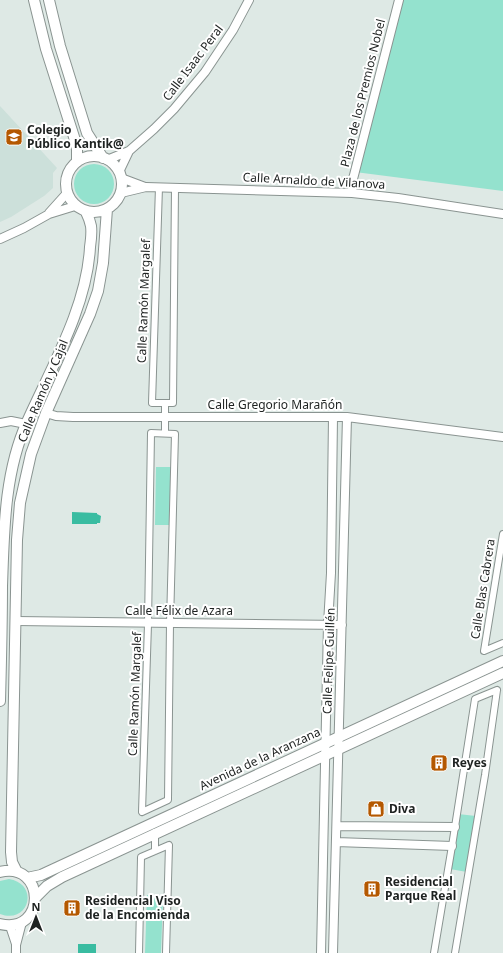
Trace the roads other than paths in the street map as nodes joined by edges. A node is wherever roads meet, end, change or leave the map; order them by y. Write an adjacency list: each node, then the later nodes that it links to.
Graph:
1 (34, 0): 7 (street)
2 (49, 0): 6 (street)
3 (249, 0): 5 (street, Calle Isaac Peral)
4 (399, 0): 14 (street, Plaza de los Premios Nobel)
5 (129, 151): 6 (street, Calle Isaac Peral); 8 (street, Calle Isaac Peral)
6 (105, 159): 7 (street); 8 (street)
7 (77, 162): 12 (street)
8 (120, 175): 9 (street, Calle Arnaldo de Vilanova); 13 (street)
9 (146, 187): 10 (street, Calle Arnaldo de Vilanova); 13 (street, Calle Arnaldo de Vilanova)
10 (159, 187): 11 (street, Calle Arnaldo de Vilanova); 21 (street, Calle Ramón Margalef)
11 (175, 188): 14 (street, Calle Arnaldo de Vilanova); 21 (street)
12 (66, 193): 15 (street); 18 (street)
13 (121, 193): 16 (street)
14 (352, 193): 19 (street, Calle Arnaldo de Vilanova)
15 (75, 206): 17 (street); 18 (street)
16 (107, 209): 17 (street); 22 (street, Calle Ramón y Cajal)
17 (86, 212): 27 (street, Calle Ramón y Cajal)
18 (49, 214): 20 (street)
19 (503, 214)
20 (0, 239)
21 (165, 403): 23 (street)
22 (46, 413): 23 (street, Calle Gregorio Marañón); 32 (street, Calle Ramón y Cajal)
23 (165, 416): 24 (street, Calle Gregorio Marañón); 28 (street)
24 (333, 417): 25 (street, Calle Gregorio Marañón); 35 (street, Calle Felipe Guillén)
25 (347, 417): 29 (street, Calle Gregorio Marañón); 36 (street, Calle Felipe Guillén)
26 (0, 423): 27 (street)
27 (26, 424): 31 (street, Calle Ramón y Cajal)
28 (165, 433): 33 (street); 34 (street, Calle Ramón Margalef)
29 (503, 437)
30 (503, 534): 37 (street, Calle Blas Cabrera)
31 (1, 621): 40 (street, Calle Ramón y Cajal)
32 (16, 621): 34 (street, Calle Félix de Azara); 54 (street, Calle Ramón y Cajal)
33 (170, 623): 34 (street, Calle Félix de Azara); 35 (street, Calle Félix de Azara); 45 (street)
34 (148, 624): 45 (street, Calle Ramón Margalef)
35 (328, 624): 36 (street, Calle Félix de Azara); 42 (street, Calle Felipe Guillén)
36 (342, 625): 41 (street, Calle Felipe Guillén)
37 (503, 643)
38 (503, 661): 41 (street, Avenida de la Aranzana)
39 (503, 672): 43 (street, Avenida de la Aranzana)
40 (0, 701)
41 (340, 736): 42 (street, Avenida de la Aranzana); 43 (street, Calle Felipe Guillén)
42 (326, 742): 44 (street, Calle Felipe Guillén); 46 (street, Avenida de la Aranzana)
43 (339, 748): 44 (street, Avenida de la Aranzana); 47 (street, Calle Felipe Guillén)
44 (326, 755): 49 (street, Avenida de la Aranzana); 62 (street, Calle Felipe Guillén)
45 (156, 806): 46 (street)
46 (156, 821): 49 (street); 55 (street, Avenida de la Aranzana)
47 (336, 826): 48 (street); 50 (street, Calle Felipe Guillén)
48 (455, 827): 51 (street); 65 (street)
49 (155, 834): 52 (street); 56 (street, Avenida de la Aranzana)
50 (336, 842): 51 (street); 63 (street, Calle Felipe Guillén)
51 (452, 846): 64 (street)
52 (155, 851): 60 (street); 61 (street)
53 (0, 872): 54 (street)
54 (17, 872): 55 (street)
55 (27, 878): 56 (street)
56 (36, 897): 57 (street)
57 (22, 922): 58 (street); 59 (street)
58 (5, 925): 59 (street)
59 (16, 949)
60 (139, 953)
61 (166, 953)
62 (321, 953)
63 (333, 953)
64 (434, 953)
65 (455, 953)

